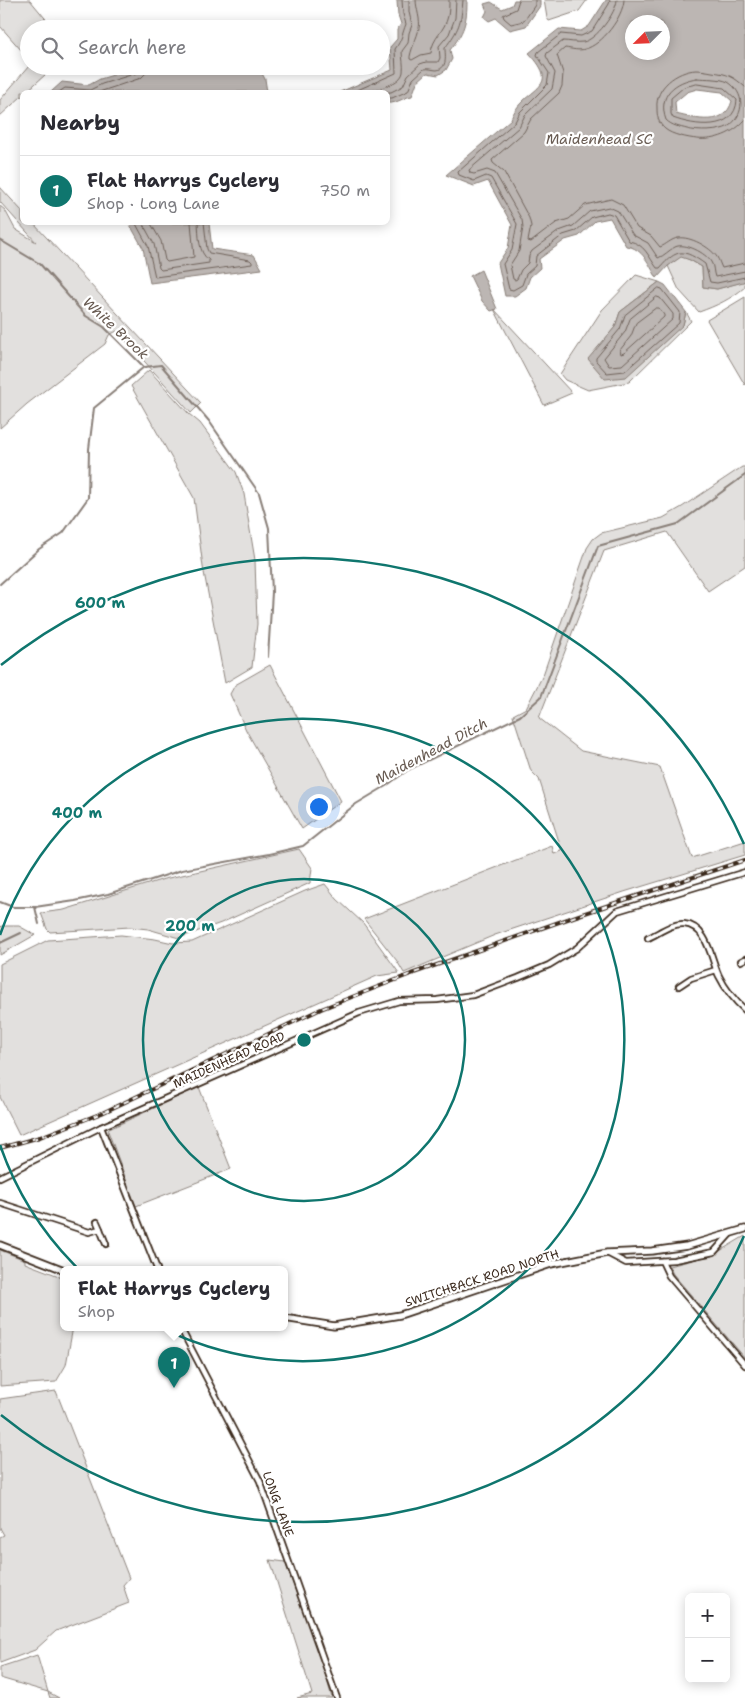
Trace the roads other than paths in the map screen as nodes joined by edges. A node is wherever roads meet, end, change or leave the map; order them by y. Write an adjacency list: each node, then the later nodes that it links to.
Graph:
1 (745, 872): 6 (street, MAIDENHEAD ROAD)
2 (648, 938): 3 (street)
3 (716, 970): 4 (street); 5 (street)
4 (678, 986)
5 (745, 1010)
6 (101, 1127): 7 (street, MAIDENHEAD ROAD); 17 (street)
7 (0, 1177)
8 (0, 1202): 10 (street)
9 (97, 1222): 10 (street)
10 (100, 1229): 13 (street)
11 (745, 1229): 12 (main road, SWITCHBACK ROAD NORTH)
12 (730, 1234): 15 (main road, SWITCHBACK ROAD NORTH); 16 (street)
13 (106, 1244)
14 (0, 1245): 18 (main road)
15 (607, 1253): 16 (street); 19 (main road, SWITCHBACK ROAD NORTH)
16 (662, 1261): 21 (street)
17 (155, 1266)
18 (60, 1268)
19 (288, 1319)
20 (182, 1331): 22 (street, LONG LANE)
21 (745, 1365)
22 (337, 1698)

